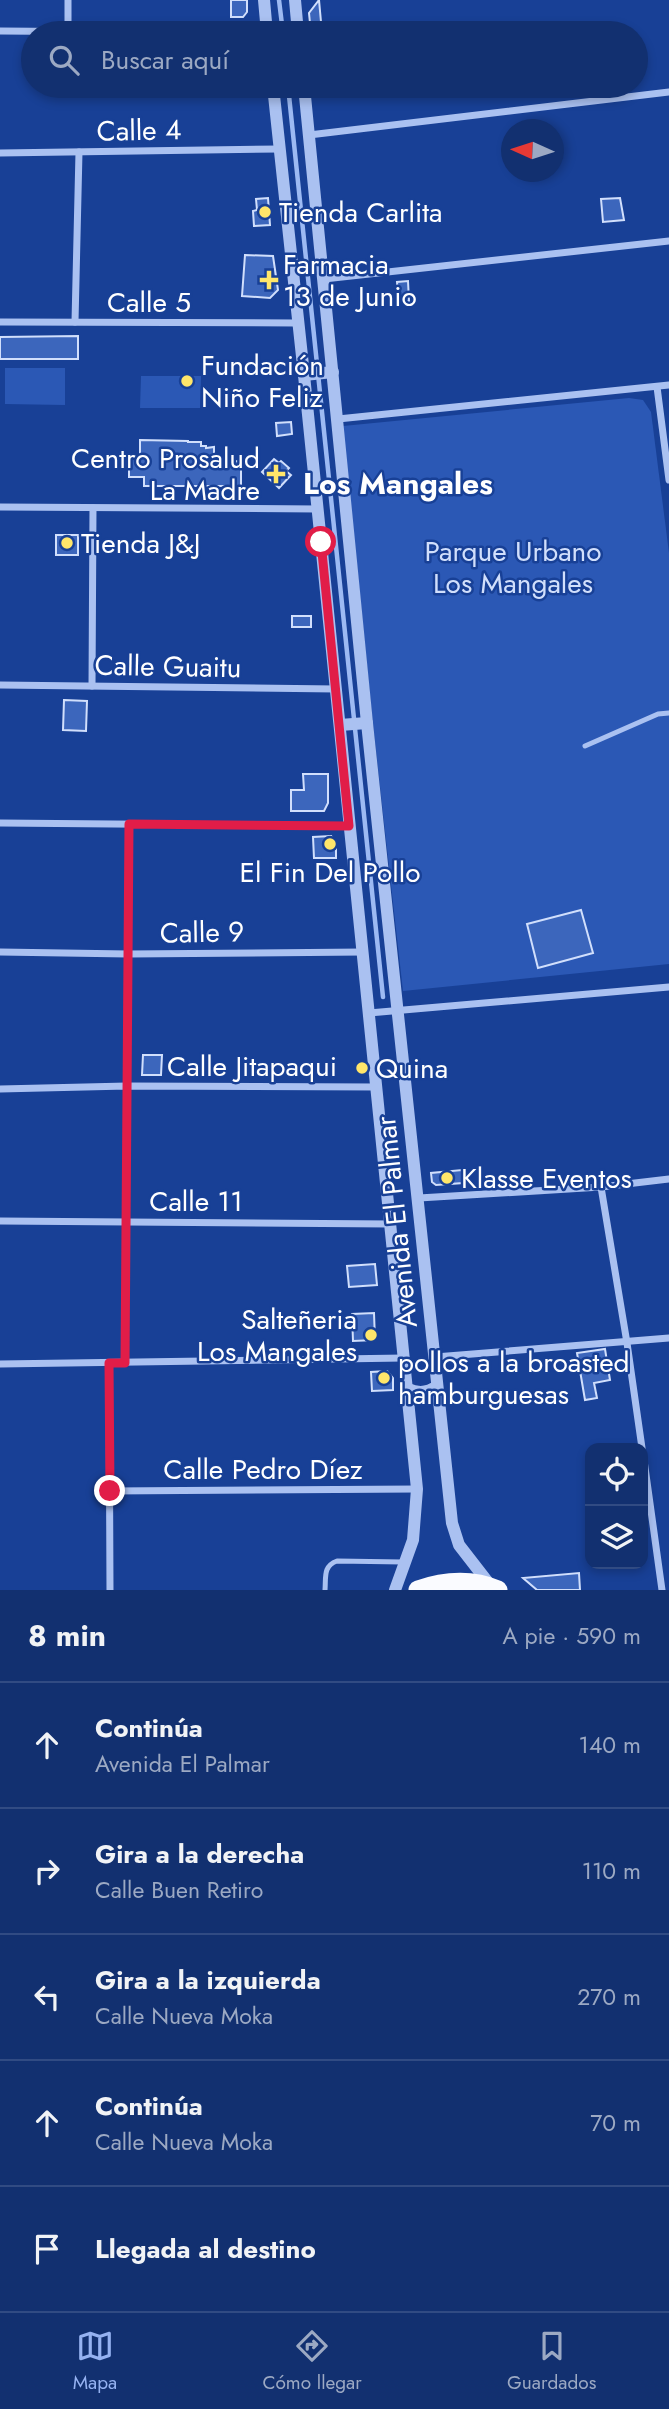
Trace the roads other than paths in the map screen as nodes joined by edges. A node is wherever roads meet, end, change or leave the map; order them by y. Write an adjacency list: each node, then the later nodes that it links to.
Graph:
1 (68, 0): 4 (street)
2 (264, 0): 5 (street)
3 (295, 0): 6 (street)
4 (68, 21)
5 (266, 21)
6 (297, 21)
7 (0, 31): 8 (street)
8 (21, 31)
9 (669, 92): 10 (street)
10 (648, 94)
11 (274, 98): 15 (street, Avenida El Palmar)
12 (305, 98): 14 (street, Avenida El Palmar)
13 (608, 98): 14 (street)
14 (309, 135): 19 (street, Avenida El Palmar)
15 (279, 149): 16 (street, Calle 4); 22 (street, Avenida El Palmar)
16 (79, 152): 17 (street, Calle 4); 21 (street)
17 (0, 153)
18 (669, 241): 19 (street)
19 (324, 279): 23 (street, Avenida El Palmar)
20 (0, 322): 21 (street, Calle 5)
21 (75, 322): 22 (street, Calle 5)
22 (298, 323): 24 (street, Avenida El Palmar)
23 (330, 372): 24 (street); 27 (street, Avenida El Palmar)
24 (308, 375): 31 (street, Avenida El Palmar)
25 (669, 385): 26 (street)
26 (657, 387): 27 (street); 28 (street)
27 (338, 419): 36 (street, Avenida El Palmar)
28 (669, 480)
29 (0, 507): 30 (street)
30 (93, 508): 31 (street); 33 (street)
31 (318, 509): 34 (street, Avenida El Palmar)
32 (0, 685): 33 (street, Calle Guaitu)
33 (92, 686): 34 (street, Calle Guaitu)
34 (337, 689): 36 (street, Avenida El Palmar)
35 (669, 713): 37 (lane)
36 (353, 724): 40 (street, Avenida El Palmar); 45 (street, Avenida El Palmar)
37 (585, 746)
38 (0, 823): 39 (street)
39 (129, 824): 40 (street); 43 (street)
40 (349, 826): 41 (street, Avenida El Palmar)
41 (363, 952): 43 (street, Calle 9); 46 (street, Avenida El Palmar)
42 (0, 953): 43 (street, Calle 9)
43 (128, 954): 47 (street)
44 (669, 987): 45 (street)
45 (399, 1011): 46 (street); 52 (street, Avenida El Palmar)
46 (369, 1013): 48 (street, Avenida El Palmar)
47 (127, 1086): 48 (street, Calle Jitapaqui); 49 (street, Calle Jitapaqui); 54 (street)
48 (377, 1087): 55 (street, Avenida El Palmar)
49 (0, 1089)
50 (669, 1179): 51 (street)
51 (601, 1187): 52 (street); 57 (street)
52 (419, 1198): 58 (street, Avenida El Palmar)
53 (0, 1221): 54 (street, Calle 11)
54 (126, 1222): 55 (street, Calle 11); 61 (street)
55 (391, 1224): 59 (street, Avenida El Palmar)
56 (669, 1338): 57 (street)
57 (627, 1343): 58 (street); 65 (street)
58 (435, 1357): 63 (street, Avenida El Palmar)
59 (404, 1358): 61 (street); 64 (street, Avenida El Palmar)
60 (109, 1363): 61 (street); 62 (street); 67 (street)
61 (125, 1363)
62 (0, 1364)
63 (437, 1385): 64 (street); 70 (street, Avenida El Palmar)
64 (408, 1389): 66 (street, Avenida El Palmar)
65 (641, 1443)
66 (417, 1489): 67 (street, Calle Pedro Díez); 69 (street, Avenida El Palmar)
67 (110, 1491): 71 (street)
68 (648, 1493): 75 (street)
69 (407, 1562): 72 (lane); 73 (street, Avenida El Palmar)
70 (495, 1589): 74 (highway)
71 (110, 1590)
72 (325, 1590)
73 (395, 1590)
74 (418, 1590)
75 (662, 1590)

